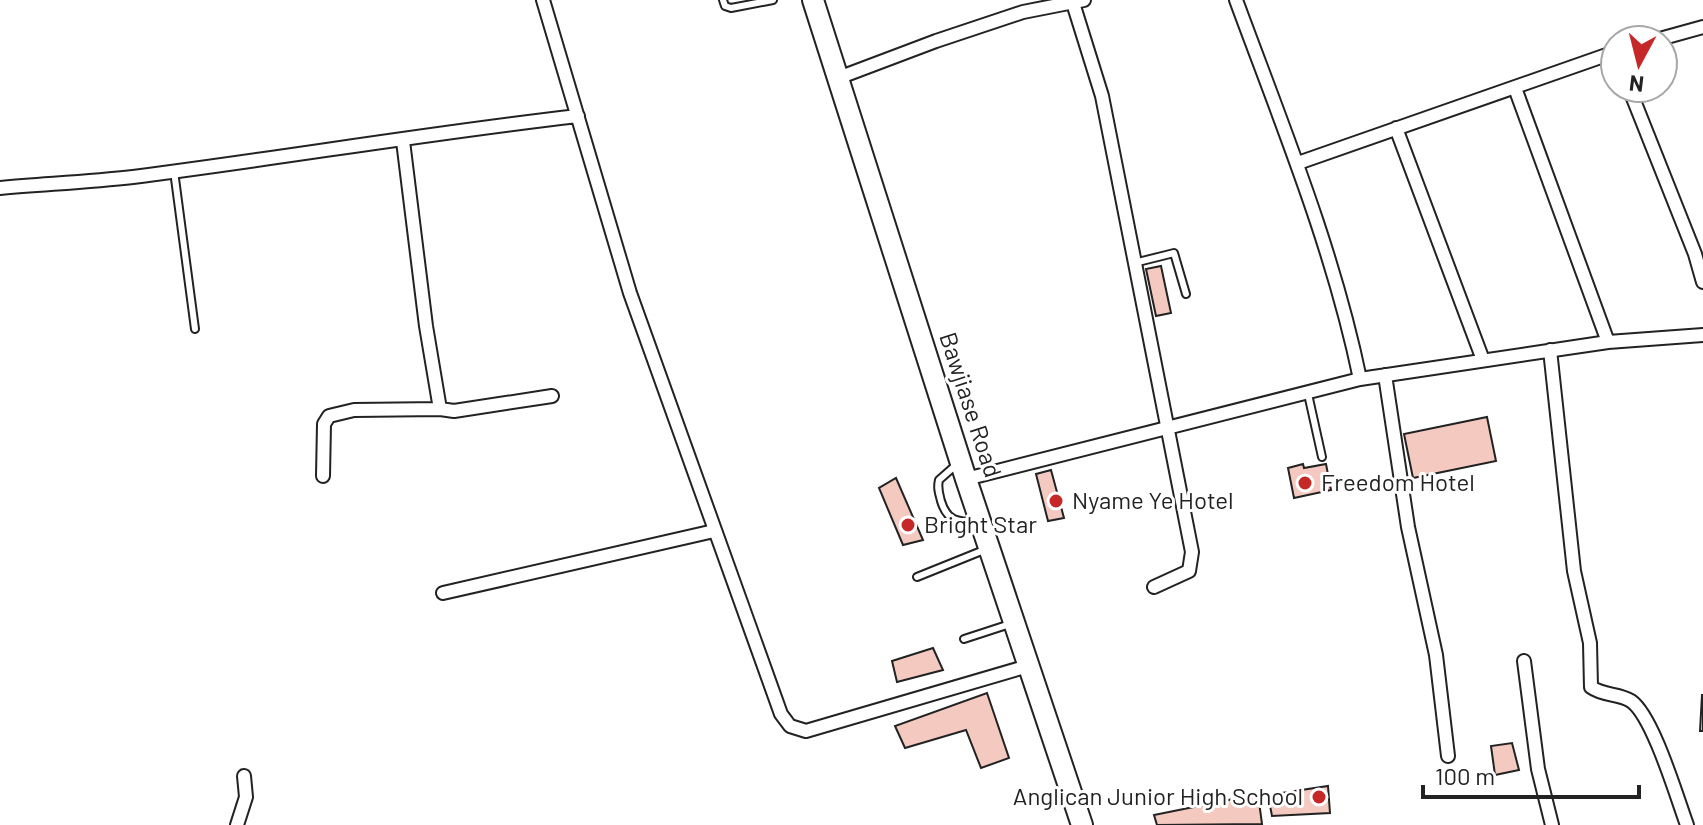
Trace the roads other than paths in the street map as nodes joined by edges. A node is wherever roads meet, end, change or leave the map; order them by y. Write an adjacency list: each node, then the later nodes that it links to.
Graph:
1 (543, 0): 13 (street)
2 (723, 0): 3 (lane)
3 (773, 0)
4 (813, 0): 10 (main road, Bawjiase Road)
5 (1236, 0): 16 (street)
6 (1079, 2): 10 (street); 19 (street)
7 (1703, 27): 8 (street)
8 (1679, 34)
9 (1599, 58): 11 (street)
10 (838, 78): 34 (main road, Bawjiase Road)
11 (1515, 88): 14 (street); 24 (street)
12 (1635, 104): 20 (street)
13 (578, 116): 15 (street); 37 (street)
14 (1396, 128): 16 (street); 26 (street)
15 (403, 141): 17 (street); 31 (street)
16 (1298, 163): 28 (street)
17 (174, 171): 18 (street); 22 (lane)
18 (0, 188)
19 (1134, 263): 21 (lane); 32 (street)
20 (1703, 282)
21 (1186, 294)
22 (195, 329)
23 (1703, 335): 24 (street)
24 (1608, 342): 25 (street)
25 (1550, 350): 26 (street); 51 (street)
26 (1483, 360): 27 (street)
27 (1385, 375): 28 (street); 46 (street)
28 (1360, 379): 29 (street)
29 (1308, 392): 32 (street); 33 (lane)
30 (552, 396): 31 (street)
31 (440, 409): 35 (street)
32 (1170, 429): 34 (street); 40 (street)
33 (1322, 457)
34 (964, 471): 36 (main road, Bawjiase Road); 36 (lane)
35 (323, 476)
36 (980, 522): 38 (main road, Bawjiase Road)
37 (714, 531): 41 (street); 45 (street)
38 (989, 548): 39 (lane); 42 (main road, Bawjiase Road)
39 (917, 577)
40 (1154, 587)
41 (443, 593)
42 (1013, 623): 43 (lane); 45 (main road, Bawjiase Road)
43 (964, 639)
44 (1524, 661): 50 (street)
45 (1028, 666): 49 (main road, Bawjiase Road)
46 (1448, 756)
47 (244, 776): 48 (street)
48 (237, 825)
49 (1082, 825)
50 (1552, 825)
51 (1687, 825)

